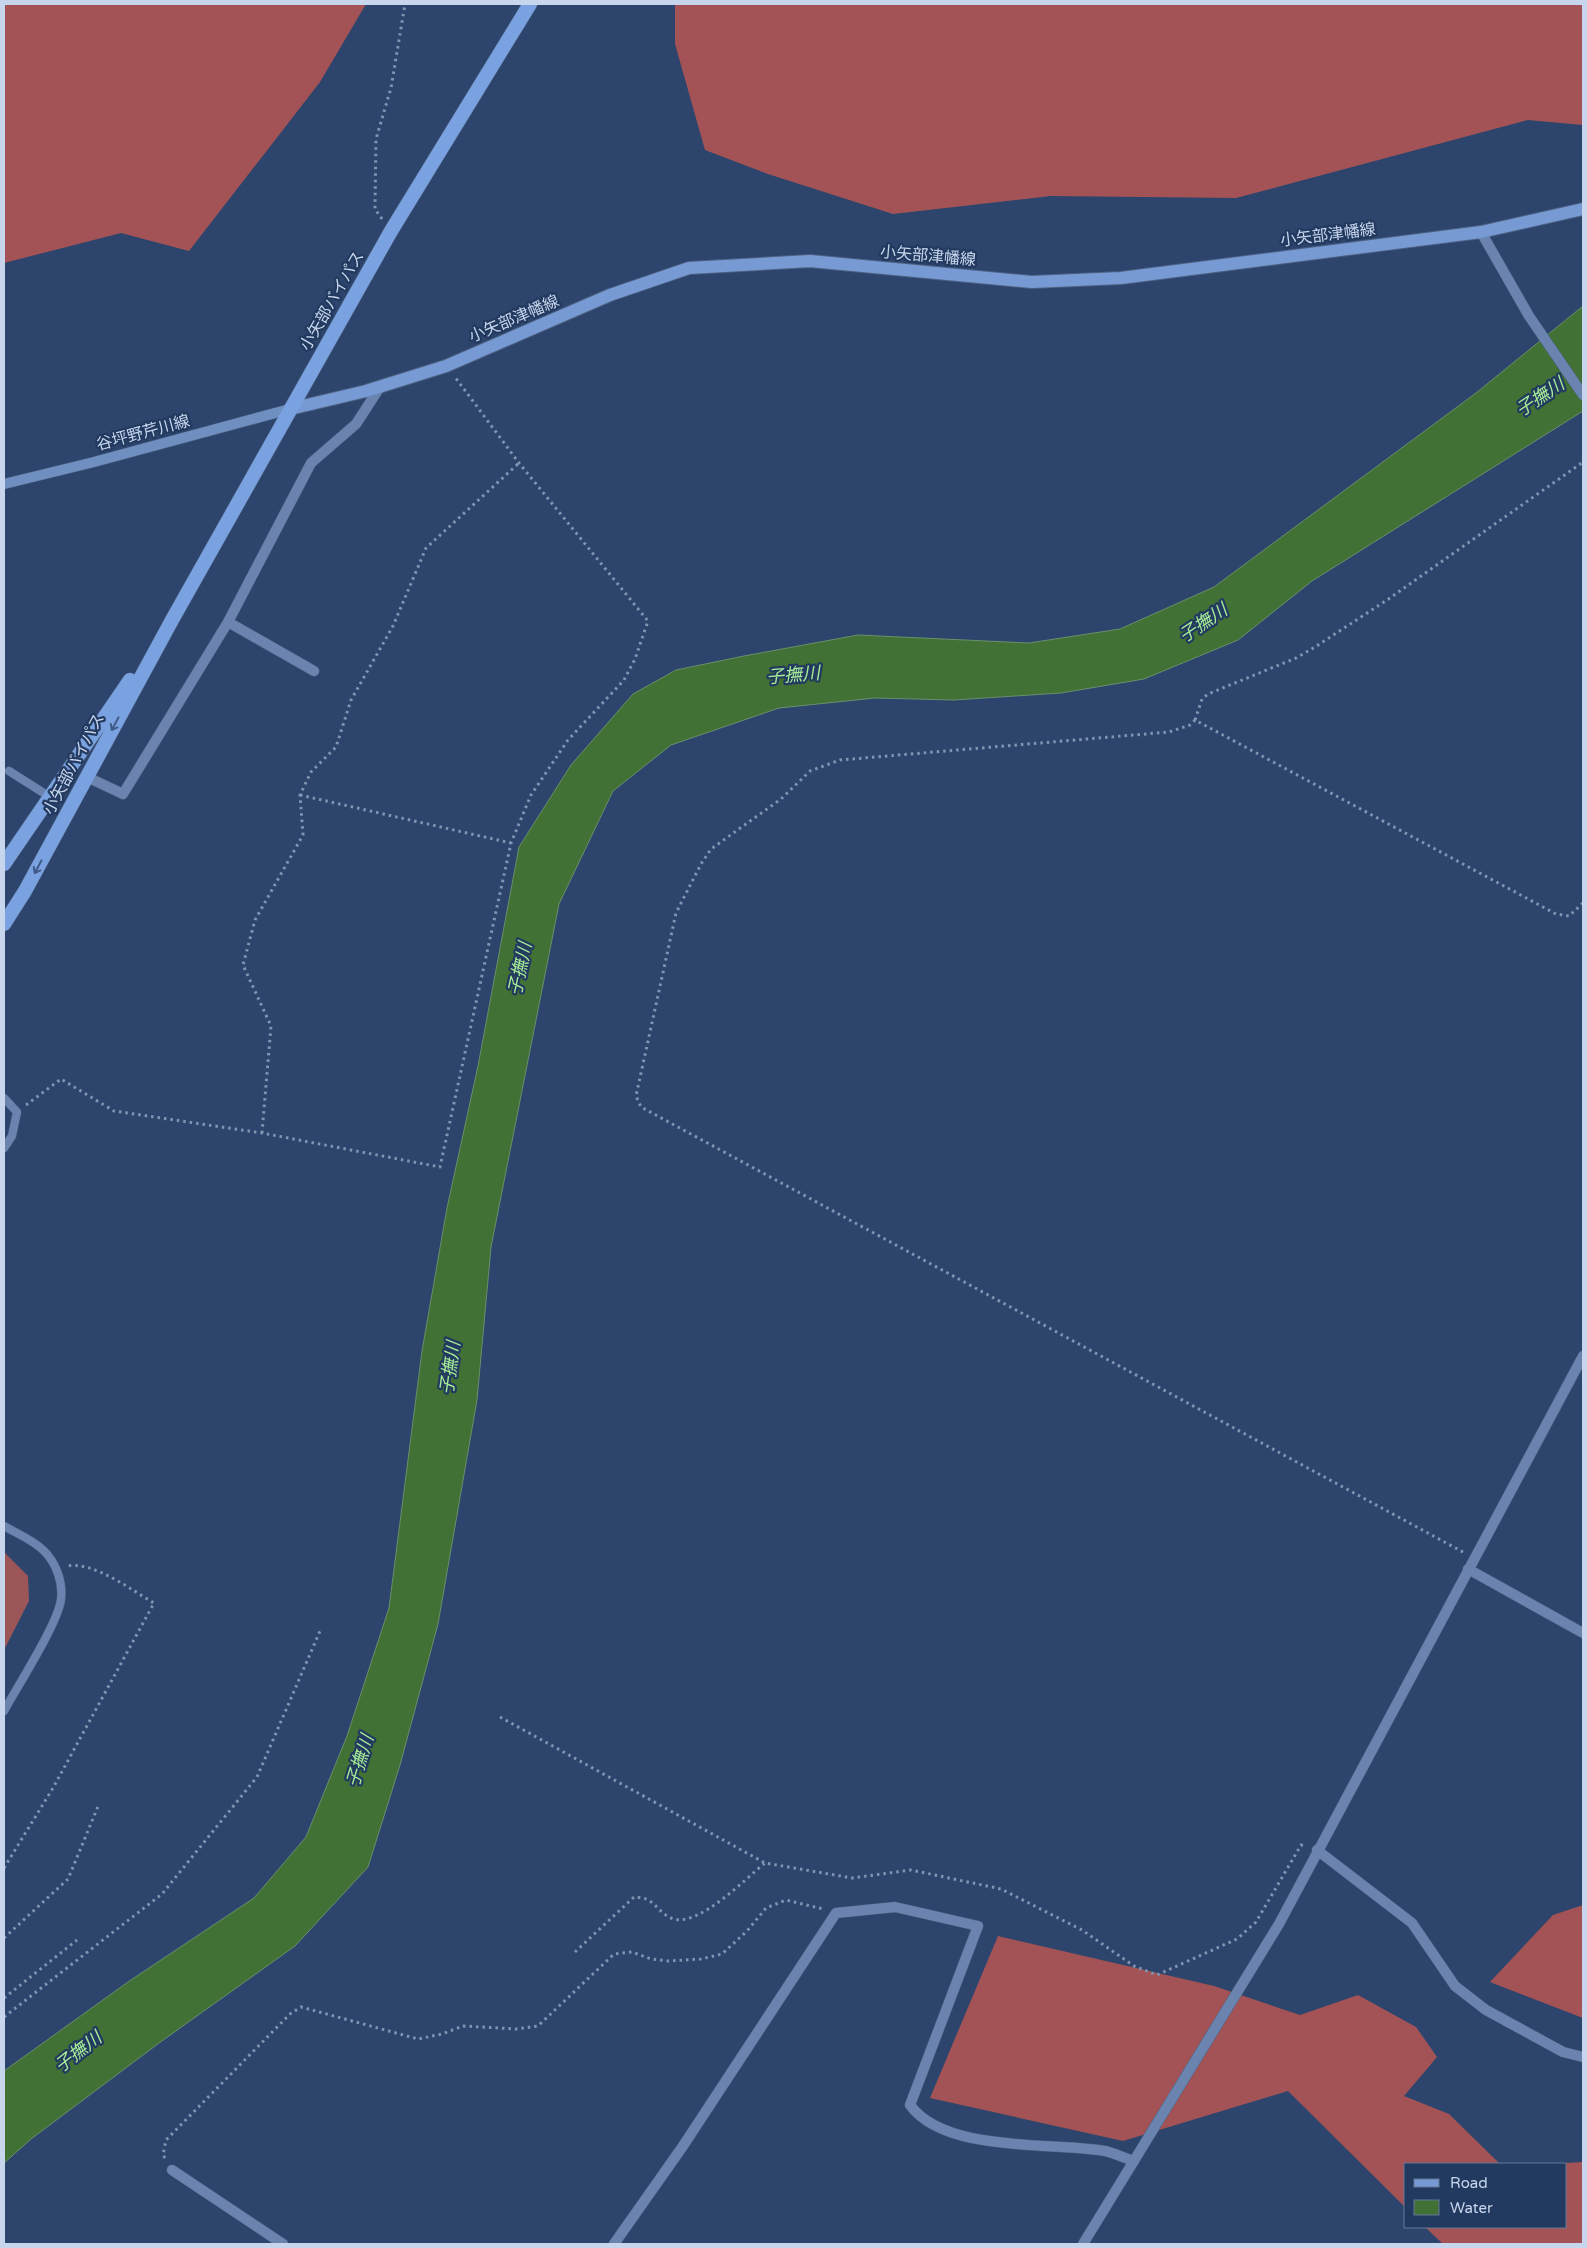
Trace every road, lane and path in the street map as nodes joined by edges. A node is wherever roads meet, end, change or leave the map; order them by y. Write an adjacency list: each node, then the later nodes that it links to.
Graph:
1 (406, 4): 4 (path)
2 (530, 4): 4 (highway, 小矢部バイパス)
3 (1583, 209): 5 (main road, 小矢部津幡線)
4 (391, 231): 9 (highway, 小矢部バイパス)
5 (1481, 232): 6 (main road, 小矢部津幡線); 8 (street)
6 (446, 366): 7 (main road, 小矢部津幡線); 11 (path)
7 (380, 387): 9 (main road, 小矢部津幡線); 14 (street)
8 (1583, 395)
9 (290, 409): 12 (main road, 谷坪野芹川線); 13 (highway, 小矢部バイパス)
10 (1583, 462): 16 (path)
11 (519, 463): 19 (path); 21 (path)
12 (4, 484)
13 (172, 620): 18 (highway, 小矢部バイパス, one-way to 18); 20 (highway, 小矢部バイパス)
14 (228, 622): 15 (street); 18 (street)
15 (314, 670)
16 (1195, 720): 23 (path); 31 (path)
17 (9, 770): 20 (lane)
18 (86, 777): 24 (highway, 小矢部バイパス, one-way to 24)
19 (300, 795): 21 (path); 27 (path)
20 (50, 797): 22 (highway, 小矢部バイパス)
21 (511, 843): 27 (path)
22 (4, 864)
23 (1583, 902)
24 (4, 924)
25 (4, 1098): 26 (lane)
26 (17, 1112): 27 (path); 28 (lane)
27 (262, 1133)
28 (4, 1148)
29 (1583, 1356): 31 (street)
30 (4, 1526): 33 (lane)
31 (1474, 1559): 32 (street)
32 (1468, 1569): 35 (street); 39 (street)
33 (57, 1570): 36 (lane); 41 (path)
34 (320, 1631): 47 (path)
35 (1583, 1633)
36 (4, 1711)
37 (500, 1717): 40 (path)
38 (99, 1804): 43 (path)
39 (1317, 1850): 40 (path); 48 (street); 49 (street)
40 (765, 1863): 45 (path)
41 (4, 1868)
42 (836, 1912): 49 (street); 50 (path); 52 (street)
43 (4, 1938)
44 (77, 1940): 46 (path)
45 (575, 1952)
46 (4, 1998)
47 (4, 2018)
48 (1583, 2057)
49 (1134, 2161): 53 (street)
50 (172, 2170): 51 (street)
51 (283, 2244)
52 (614, 2244)
53 (1083, 2244)

